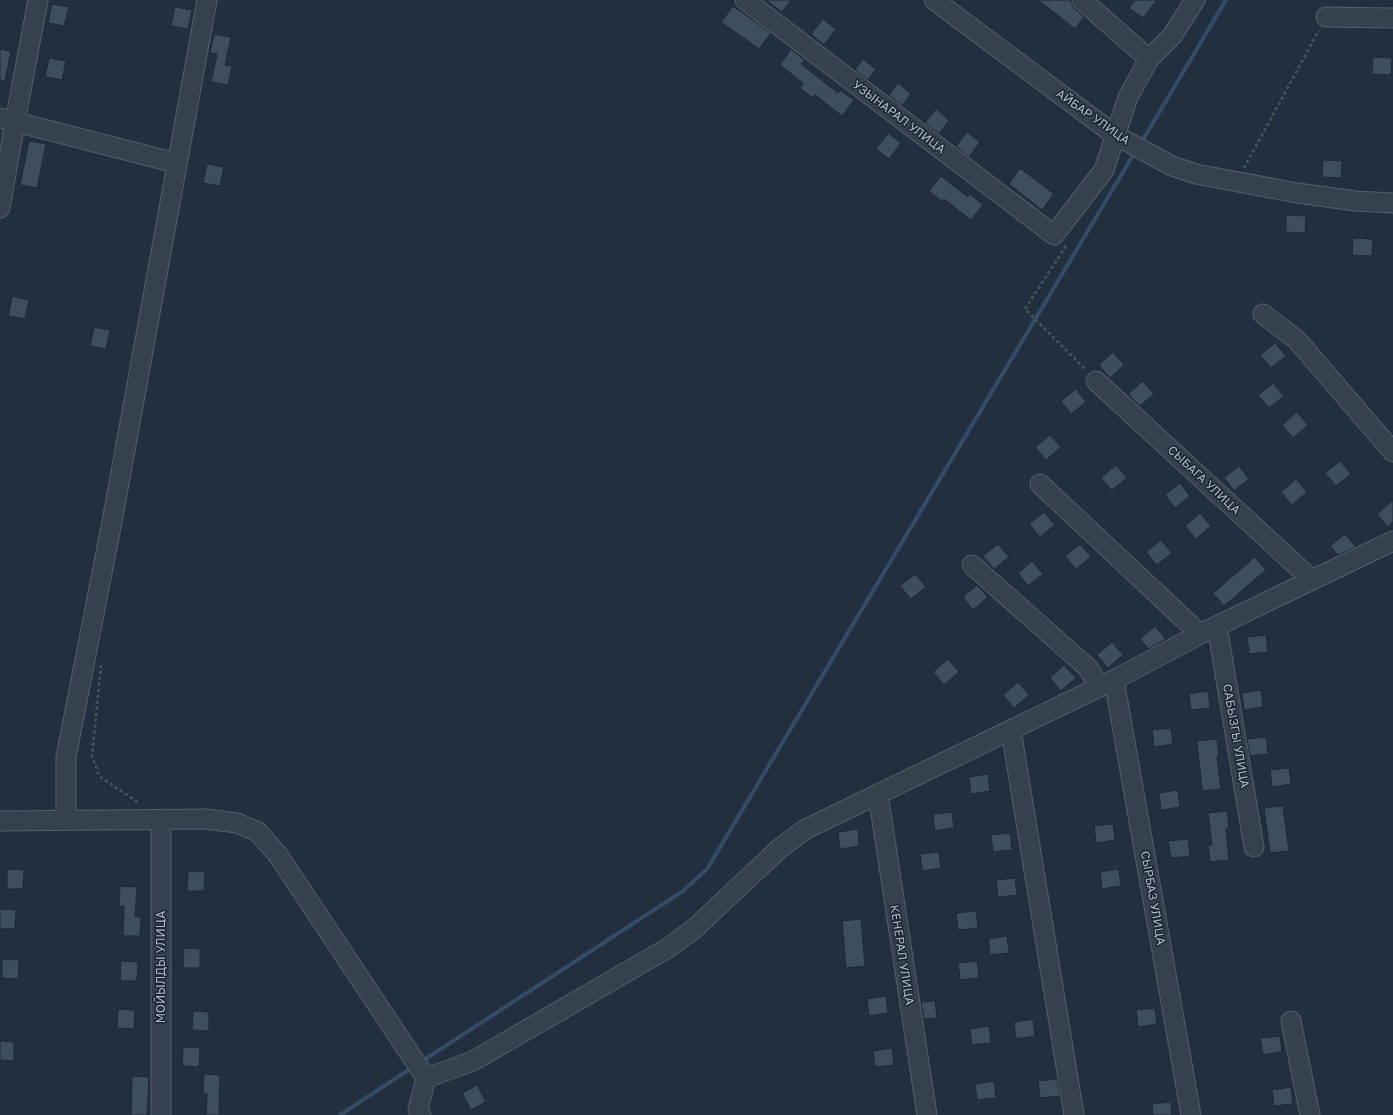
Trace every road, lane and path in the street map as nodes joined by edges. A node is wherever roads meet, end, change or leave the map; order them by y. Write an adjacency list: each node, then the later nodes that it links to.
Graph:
1 (38, 0): 10 (street)
2 (207, 0): 12 (street)
3 (745, 0): 16 (street, УЗЫНАРАЛ УЛИЦА)
4 (934, 0): 11 (street, АЙБАР УЛИЦА)
5 (1082, 0): 9 (street)
6 (1195, 0): 9 (street)
7 (1326, 17): 8 (street); 13 (path)
8 (1393, 18)
9 (1149, 59): 11 (street)
10 (7, 120): 12 (street); 15 (street)
11 (1115, 135): 13 (street, АЙБАР УЛИЦА); 16 (street)
12 (176, 163): 31 (street)
13 (1237, 182): 14 (street, АЙБАР УЛИЦА)
14 (1393, 203)
15 (0, 208)
16 (1054, 235): 18 (path)
17 (1263, 314): 19 (street)
18 (1096, 381): 23 (street, СЫБАГА УЛИЦА)
19 (1393, 452)
20 (1040, 484): 25 (street)
21 (1393, 541): 23 (street)
22 (972, 565): 27 (street, СЫРБАЗ УЛИЦА)
23 (1311, 580): 24 (street)
24 (1217, 626): 25 (street); 33 (street, САБЫЗГЫ УЛИЦА)
25 (1200, 634): 27 (street)
26 (102, 660): 30 (path)
27 (1107, 684): 28 (street); 40 (street, СЫРБАЗ УЛИЦА)
28 (1011, 730): 29 (street); 39 (street)
29 (878, 794): 35 (street); 38 (street, КЕНЕРАЛ УЛИЦА)
30 (161, 819): 31 (street); 35 (street); 36 (street, МОЙЫЛДЫ УЛИЦА)
31 (66, 820): 32 (street)
32 (0, 821)
33 (1254, 847)
34 (1291, 1022): 41 (street)
35 (426, 1078): 37 (street)
36 (161, 1115)
37 (421, 1115)
38 (927, 1115)
39 (1074, 1115)
40 (1192, 1115)
41 (1310, 1115)

